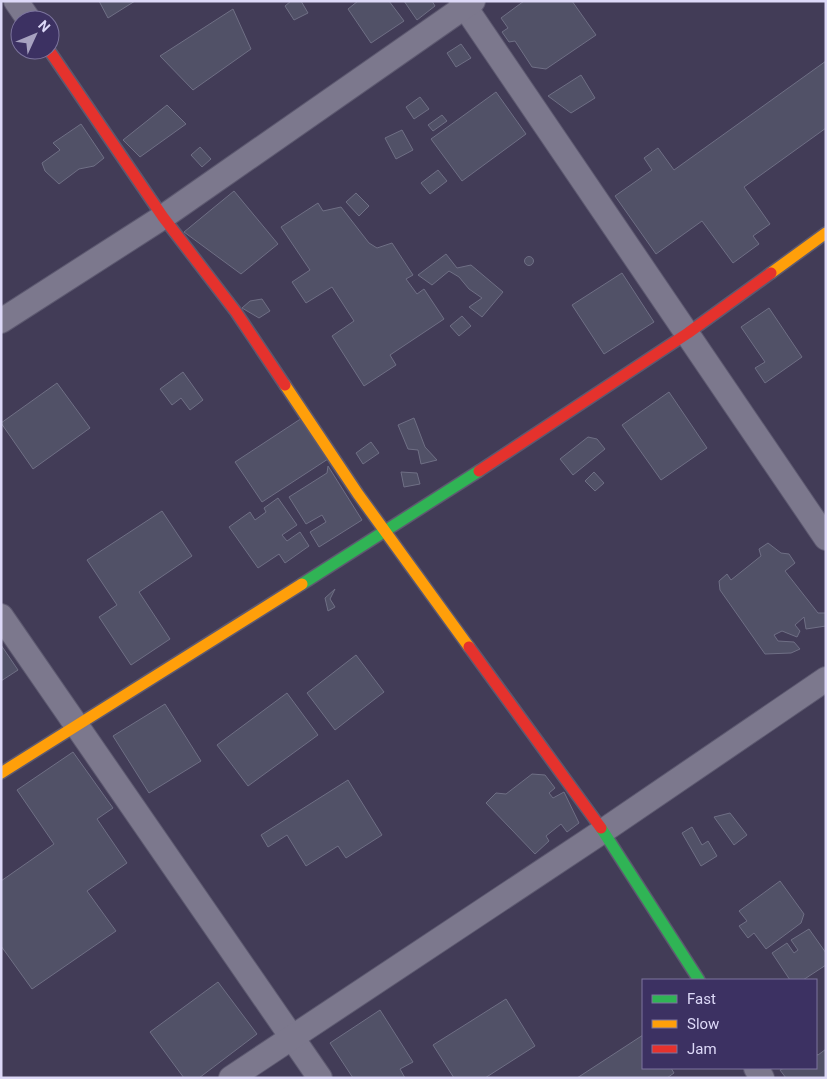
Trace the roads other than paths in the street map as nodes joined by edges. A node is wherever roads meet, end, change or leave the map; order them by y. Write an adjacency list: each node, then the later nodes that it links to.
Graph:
1 (466, 3): 3 (street); 6 (street)
2 (56, 60): 3 (street)
3 (163, 217): 5 (street); 7 (street)
4 (826, 233): 6 (street)
5 (1, 321)
6 (688, 333): 7 (street); 8 (street)
7 (386, 532): 11 (street); 13 (street)
8 (826, 538)
9 (1, 616): 11 (street)
10 (826, 679): 13 (street)
11 (77, 725): 12 (street); 15 (street)
12 (1, 773)
13 (603, 831): 14 (street); 15 (street)
14 (698, 979)
15 (291, 1036): 16 (street); 17 (street)
16 (231, 1078)
17 (320, 1078)

